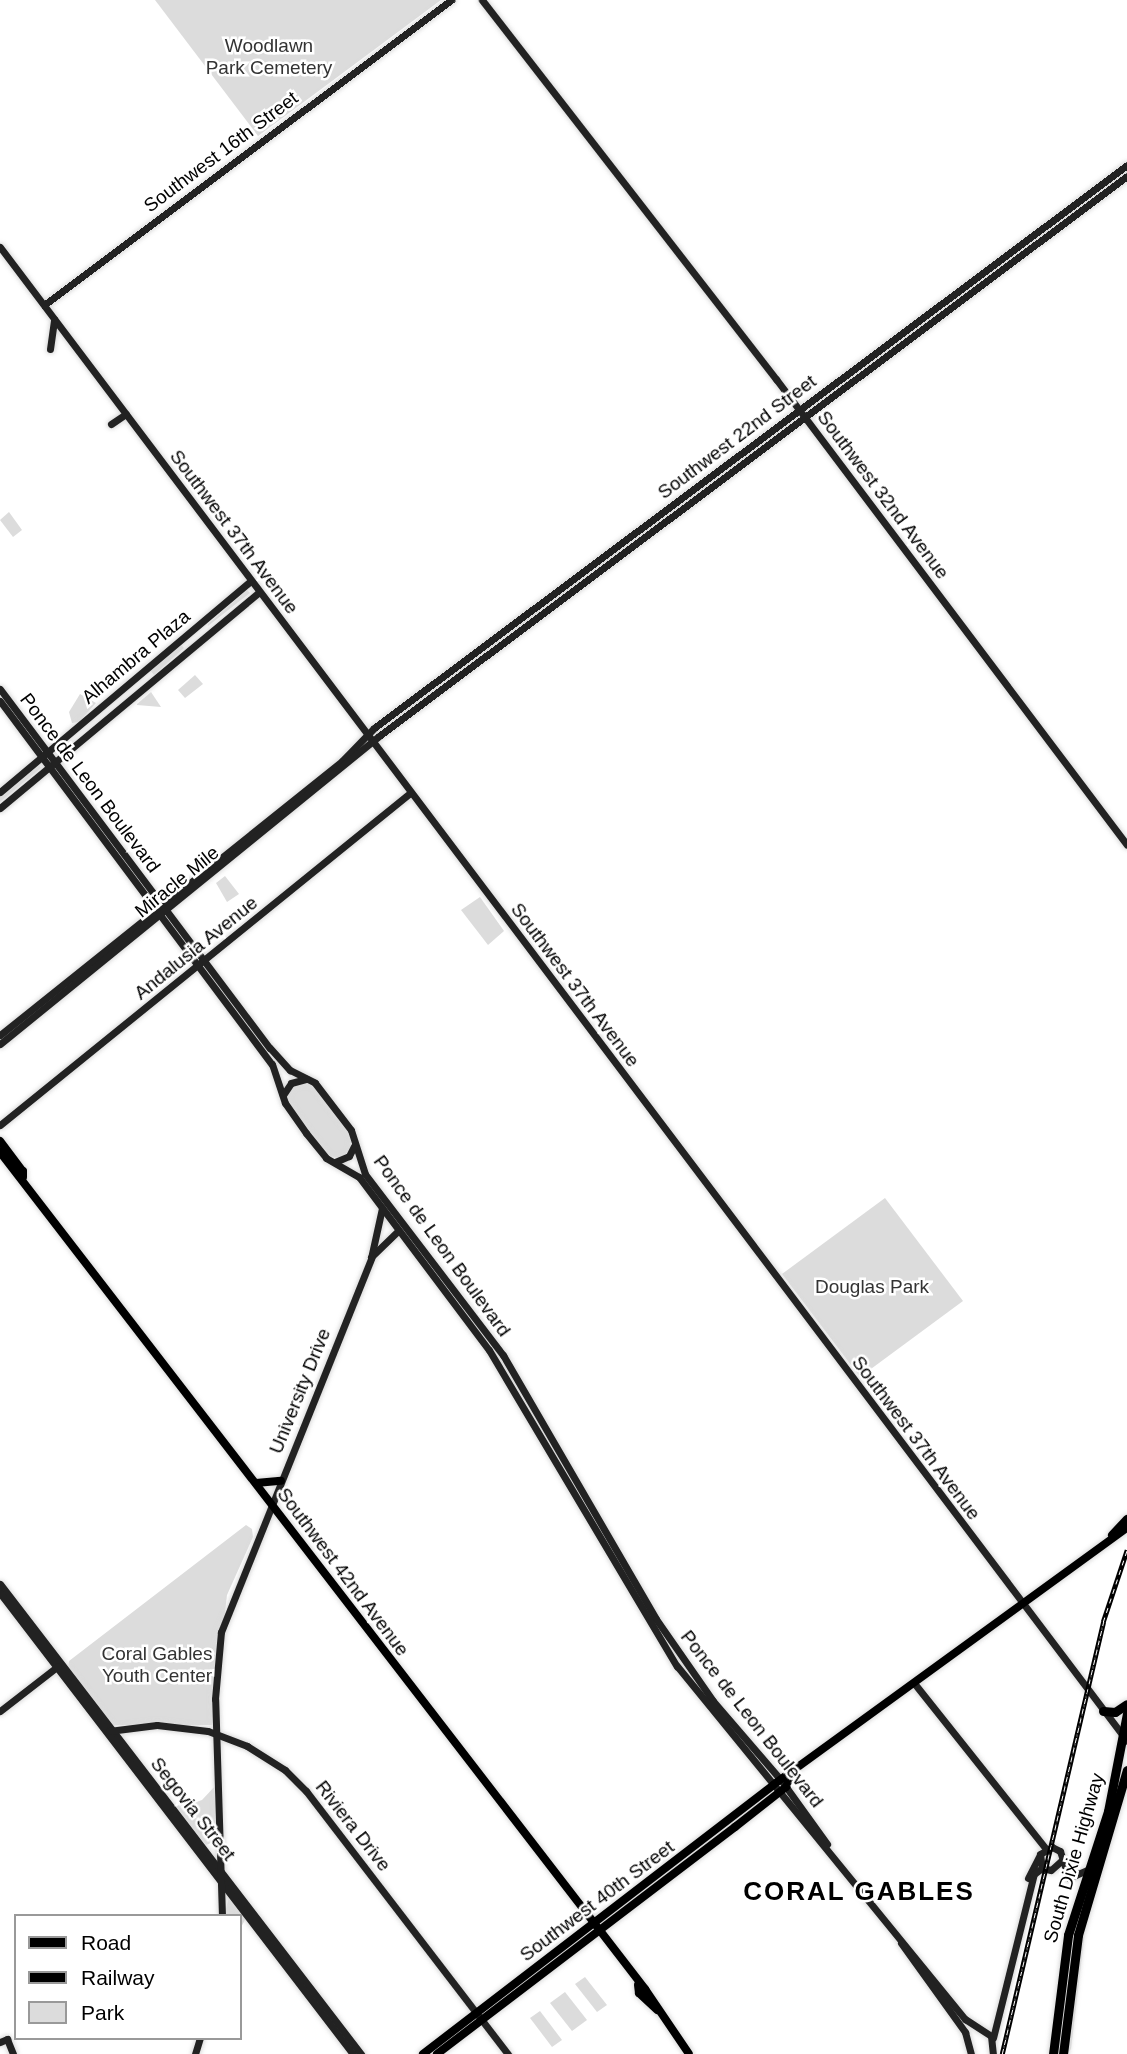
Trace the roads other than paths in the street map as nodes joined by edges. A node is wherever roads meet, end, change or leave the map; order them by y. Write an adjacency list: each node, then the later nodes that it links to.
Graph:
1 (451, 0): 7 (street, Southwest 16th Street)
2 (482, 0): 10 (street, Southwest 32nd Avenue)
3 (1127, 165): 6 (street, Southwest 22nd Street)
4 (1127, 176): 6 (street, Southwest 22nd Street)
5 (0, 247): 7 (street, Southwest 37th Avenue)
6 (998, 267): 10 (street, Southwest 22nd Street); 12 (street, Southwest 22nd Street)
7 (44, 305): 8 (street, Southwest 37th Avenue)
8 (54, 318): 9 (street); 11 (street, Southwest 37th Avenue)
9 (50, 349)
10 (799, 410): 12 (street, Southwest 32nd Avenue); 14 (street, Southwest 22nd Street)
11 (126, 414): 13 (street); 16 (street, Southwest 37th Avenue)
12 (805, 417): 15 (street, Southwest 22nd Street); 33 (street, Southwest 32nd Avenue)
13 (111, 424)
14 (720, 469): 15 (street); 26 (street, Southwest 22nd Street)
15 (724, 478): 27 (street, Southwest 22nd Street)
16 (251, 581): 17 (street, Southwest 37th Avenue); 18 (street, Alhambra Plaza)
17 (259, 592): 19 (street, Alhambra Plaza); 26 (street, Southwest 37th Avenue)
18 (199, 626): 19 (street); 20 (street, Alhambra Plaza)
19 (208, 633): 21 (street, Alhambra Plaza)
20 (186, 636): 21 (street); 23 (street, Alhambra Plaza)
21 (194, 645): 25 (street, Alhambra Plaza)
22 (0, 688): 28 (street, Ponce de Leon Boulevard)
23 (124, 688): 25 (street); 28 (street, Alhambra Plaza)
24 (0, 701): 28 (street, Ponce de Leon Boulevard)
25 (126, 702): 29 (street, Alhambra Plaza)
26 (366, 734): 27 (street, Southwest 37th Avenue); 34 (street, Miracle Mile)
27 (372, 742): 31 (street, Southwest 37th Avenue); 34 (street, Miracle Mile)
28 (44, 754): 29 (street, Ponce de Leon Boulevard); 30 (street, Alhambra Plaza)
29 (52, 764): 32 (street, Alhambra Plaza); 34 (street, Ponce de Leon Boulevard)
30 (0, 792)
31 (410, 793): 35 (street, Andalusia Avenue); 59 (street, Southwest 37th Avenue)
32 (2, 806)
33 (1127, 845)
34 (161, 911): 35 (street, Ponce de Leon Boulevard); 36 (street, Miracle Mile); 37 (street, Miracle Mile)
35 (201, 964): 38 (street, Ponce de Leon Boulevard); 39 (street, Ponce de Leon Boulevard); 40 (street, Andalusia Avenue)
36 (0, 1035)
37 (0, 1044)
38 (307, 1079): 39 (street); 42 (street, Ponce de Leon Boulevard)
39 (283, 1095): 44 (street, Ponce de Leon Boulevard)
40 (0, 1125)
41 (0, 1140): 45 (main road, Southwest 42nd Avenue)
42 (355, 1144): 44 (street); 70 (street, Ponce de Leon Boulevard)
43 (0, 1152): 45 (main road, Southwest 42nd Avenue)
44 (334, 1162): 46 (street, Ponce de Leon Boulevard)
45 (23, 1177): 50 (main road, Southwest 42nd Avenue)
46 (382, 1208): 47 (street, Ponce de Leon Boulevard); 48 (street, University Drive)
47 (398, 1231): 48 (street); 70 (street, Ponce de Leon Boulevard)
48 (371, 1258): 49 (street, University Drive)
49 (281, 1481): 50 (main road); 51 (street, University Drive)
50 (256, 1483): 51 (main road, Southwest 42nd Avenue)
51 (271, 1503): 53 (main road, Southwest 42nd Avenue); 54 (street, University Drive)
52 (1127, 1519): 56 (main road, Southwest 40th Street)
53 (284, 1520): 54 (street); 81 (main road, Southwest 42nd Avenue)
54 (262, 1524): 67 (street, University Drive)
55 (1127, 1528): 56 (main road, Southwest 40th Street)
56 (1112, 1535): 59 (main road, Southwest 40th Street)
57 (0, 1584): 60 (street, Segovia Street)
58 (0, 1593): 60 (street, Segovia Street)
59 (1021, 1603): 61 (main road, Southwest 40th Street); 64 (street, Southwest 37th Avenue)
60 (59, 1665): 63 (street); 66 (street, Segovia Street)
61 (914, 1684): 70 (main road, Southwest 40th Street); 73 (street)
62 (1127, 1704): 64 (highway)
63 (0, 1711)
64 (1103, 1711): 68 (street, Southwest 37th Avenue)
65 (1127, 1713): 68 (highway, South Dixie Highway)
66 (109, 1731): 67 (street, Riviera Drive); 72 (street, Segovia Street); 78 (street, Segovia Street)
67 (217, 1734): 71 (street, University Drive); 83 (street, Riviera Drive)
68 (1125, 1739): 76 (highway, South Dixie Highway)
69 (1127, 1770): 97 (highway, South Dixie Highway)
70 (780, 1786): 81 (main road, Southwest 40th Street); 82 (street, Ponce de Leon Boulevard)
71 (221, 1841): 72 (street); 77 (street, University Drive)
72 (202, 1847): 77 (street, Segovia Street)
73 (1042, 1853): 74 (street); 75 (street); 80 (street)
74 (1061, 1861): 75 (street); 76 (street)
75 (1042, 1868): 80 (street)
76 (1087, 1870): 96 (highway, South Dixie Highway)
77 (222, 1873): 78 (street, University Drive); 91 (street, Segovia Street)
78 (223, 1884): 79 (street, University Drive); 90 (street, Segovia Street)
79 (222, 1914)
80 (1019, 1927): 84 (street)
81 (594, 1928): 83 (main road, Southwest 40th Street); 89 (main road, Southwest 42nd Avenue)
82 (901, 1942): 85 (street, Ponce de Leon Boulevard); 86 (street, Ponce de Leon Boulevard)
83 (479, 2016): 92 (main road, Southwest 40th Street); 93 (main road, Southwest 40th Street); 94 (street, Riviera Drive)
84 (998, 2019): 85 (street); 87 (street)
85 (979, 2027): 86 (street); 87 (street, Ponce de Leon Boulevard)
86 (965, 2032): 95 (street)
87 (993, 2038): 88 (street)
88 (995, 2052)
89 (690, 2053)
90 (353, 2054)
91 (361, 2054)
92 (424, 2054)
93 (437, 2054)
94 (508, 2054)
95 (971, 2054)
96 (1053, 2054)
97 (1063, 2054)

